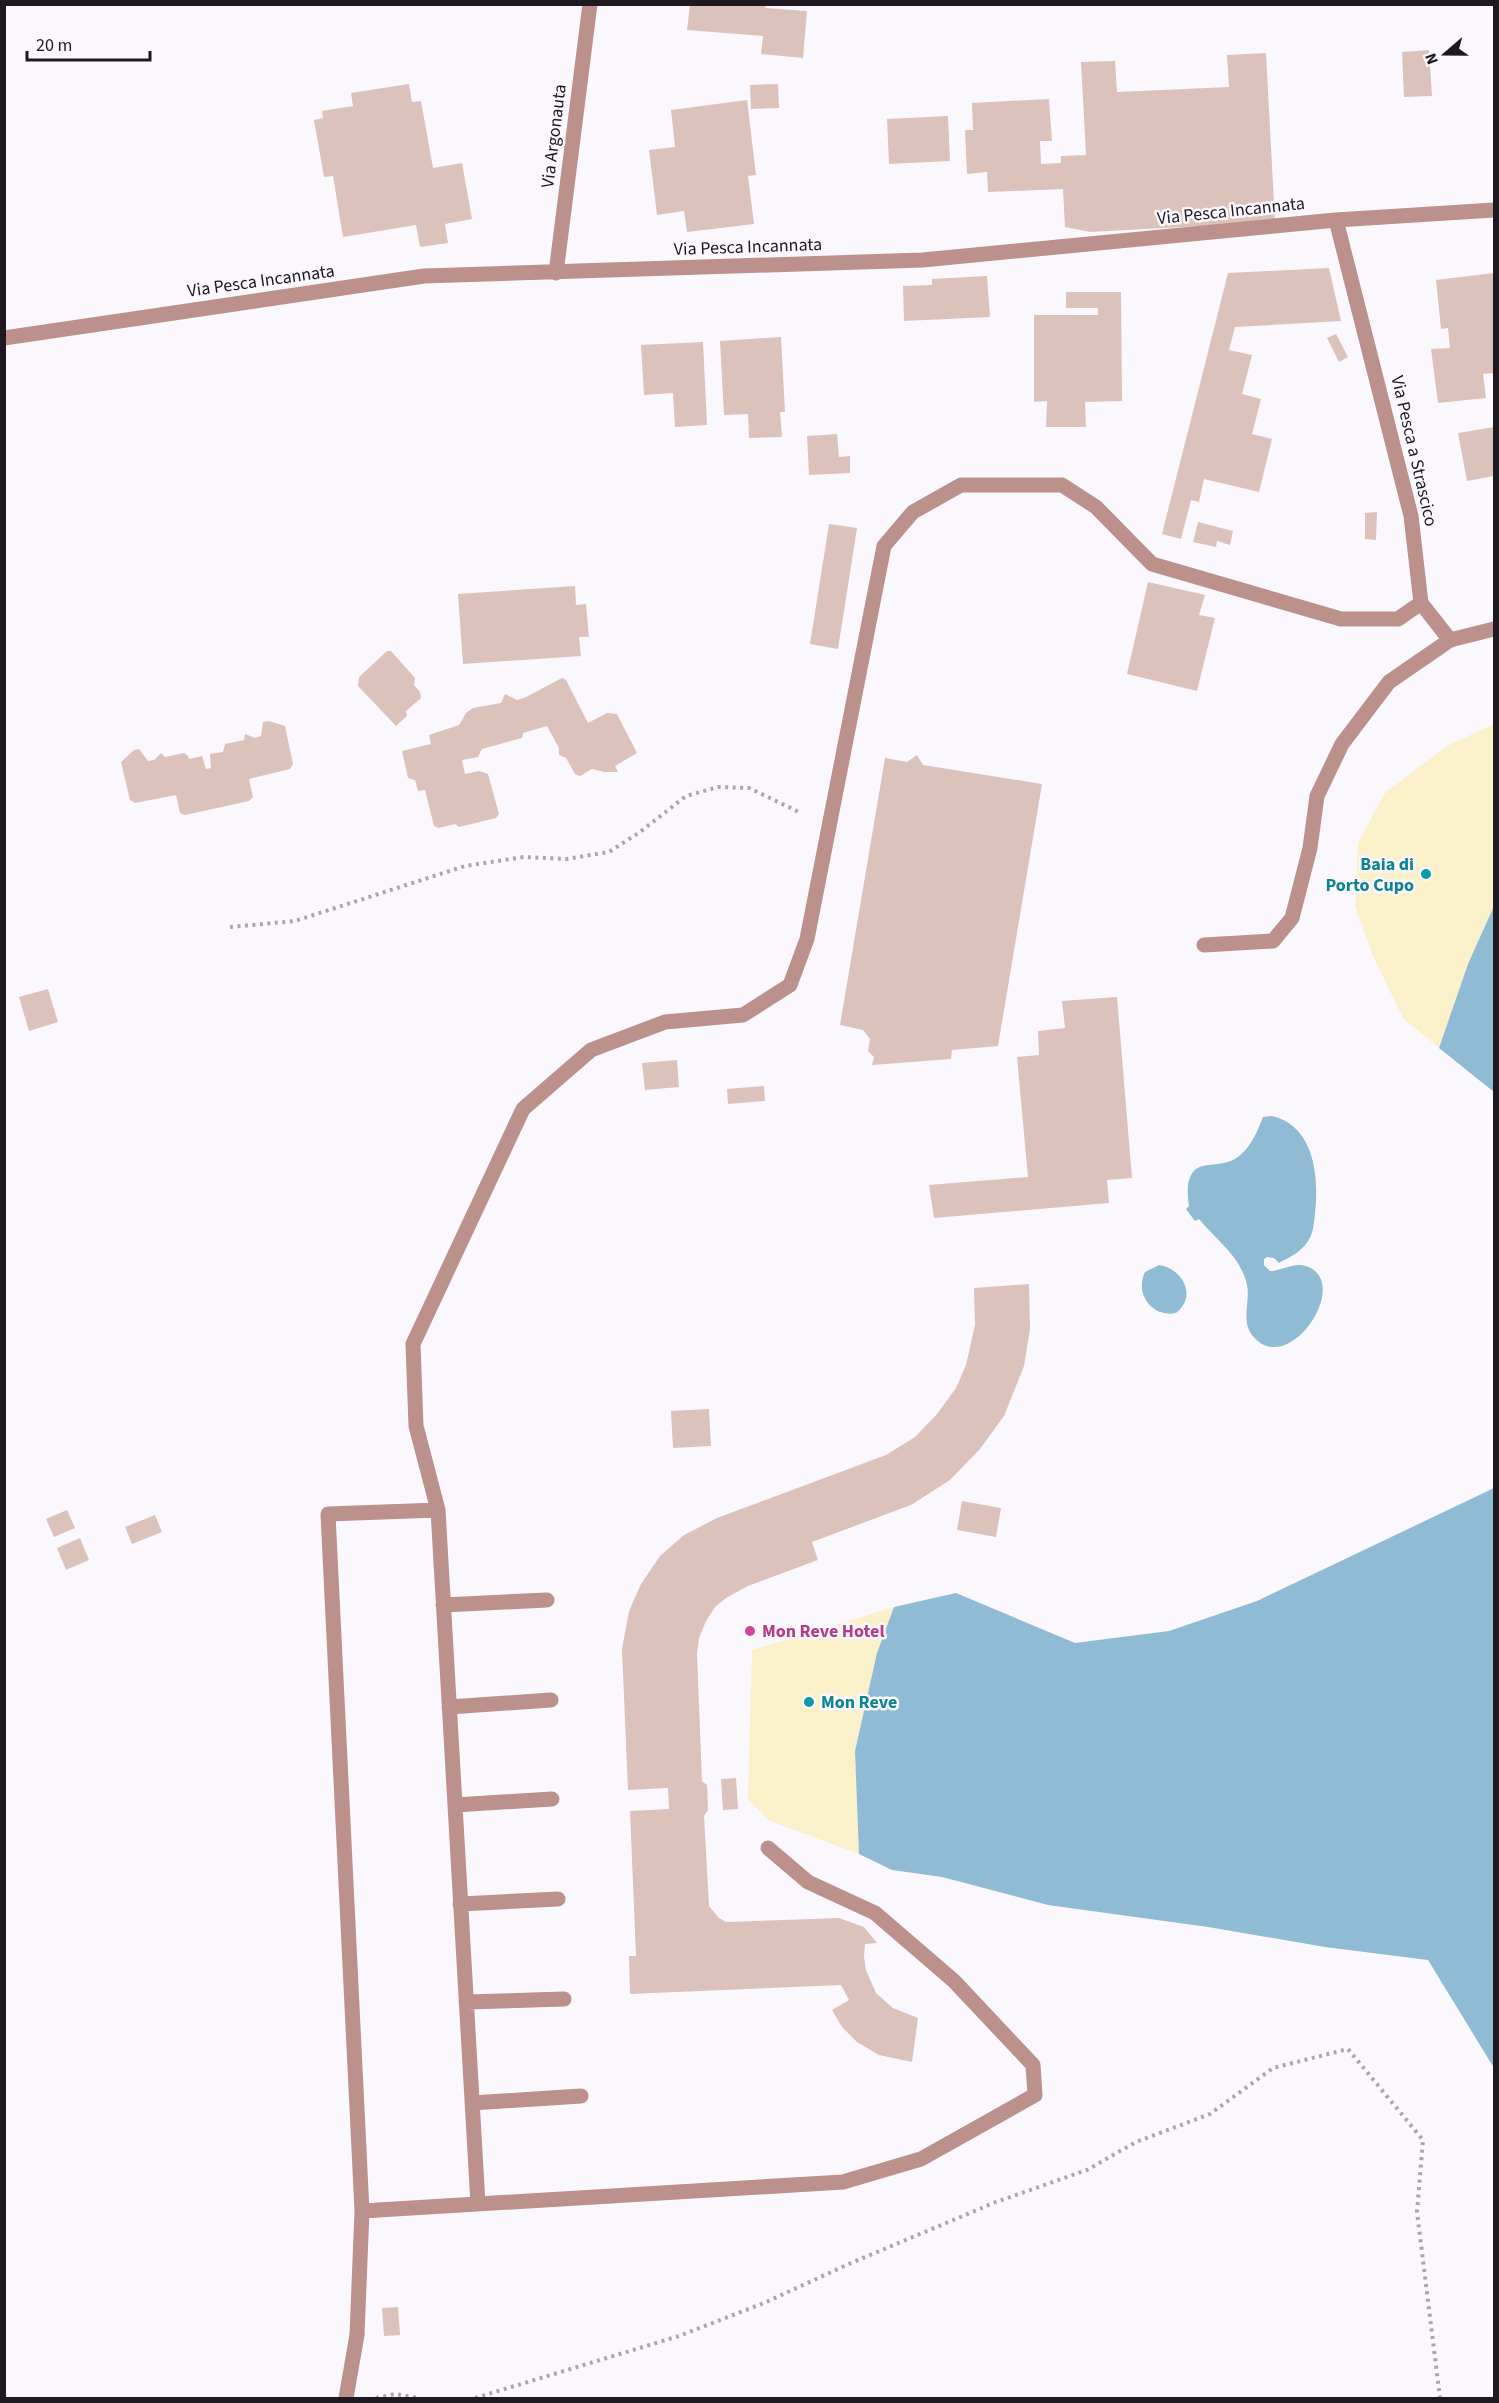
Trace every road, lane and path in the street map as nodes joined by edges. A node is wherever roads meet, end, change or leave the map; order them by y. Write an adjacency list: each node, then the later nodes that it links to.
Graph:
1 (590, 4): 4 (street, Via Argonauta)
2 (1494, 210): 3 (street, Via Pesca Incannata)
3 (1336, 220): 4 (street, Via Pesca Incannata); 6 (street, Via Pesca a Strascico)
4 (556, 273): 5 (street, Via Pesca Incannata)
5 (4, 338)
6 (1421, 603): 8 (street); 9 (street)
7 (1494, 629): 8 (street)
8 (1450, 640): 11 (street)
9 (829, 826): 10 (path); 12 (street)
10 (230, 927)
11 (1204, 945)
12 (438, 1510): 14 (street); 27 (street)
13 (547, 1600): 14 (street)
14 (443, 1605): 16 (street)
15 (551, 1700): 16 (street)
16 (449, 1707): 18 (street)
17 (552, 1799): 18 (street)
18 (455, 1805): 21 (street)
19 (768, 1848): 26 (street)
20 (558, 1899): 21 (street)
21 (460, 1904): 23 (street)
22 (564, 1999): 23 (street)
23 (466, 2002): 25 (street)
24 (581, 2096): 25 (street)
25 (472, 2103): 26 (street)
26 (478, 2204): 27 (street)
27 (362, 2211): 28 (street)
28 (346, 2398)
29 (372, 2398): 30 (path)
30 (418, 2398)
31 (475, 2398): 32 (path)
32 (1440, 2398)

